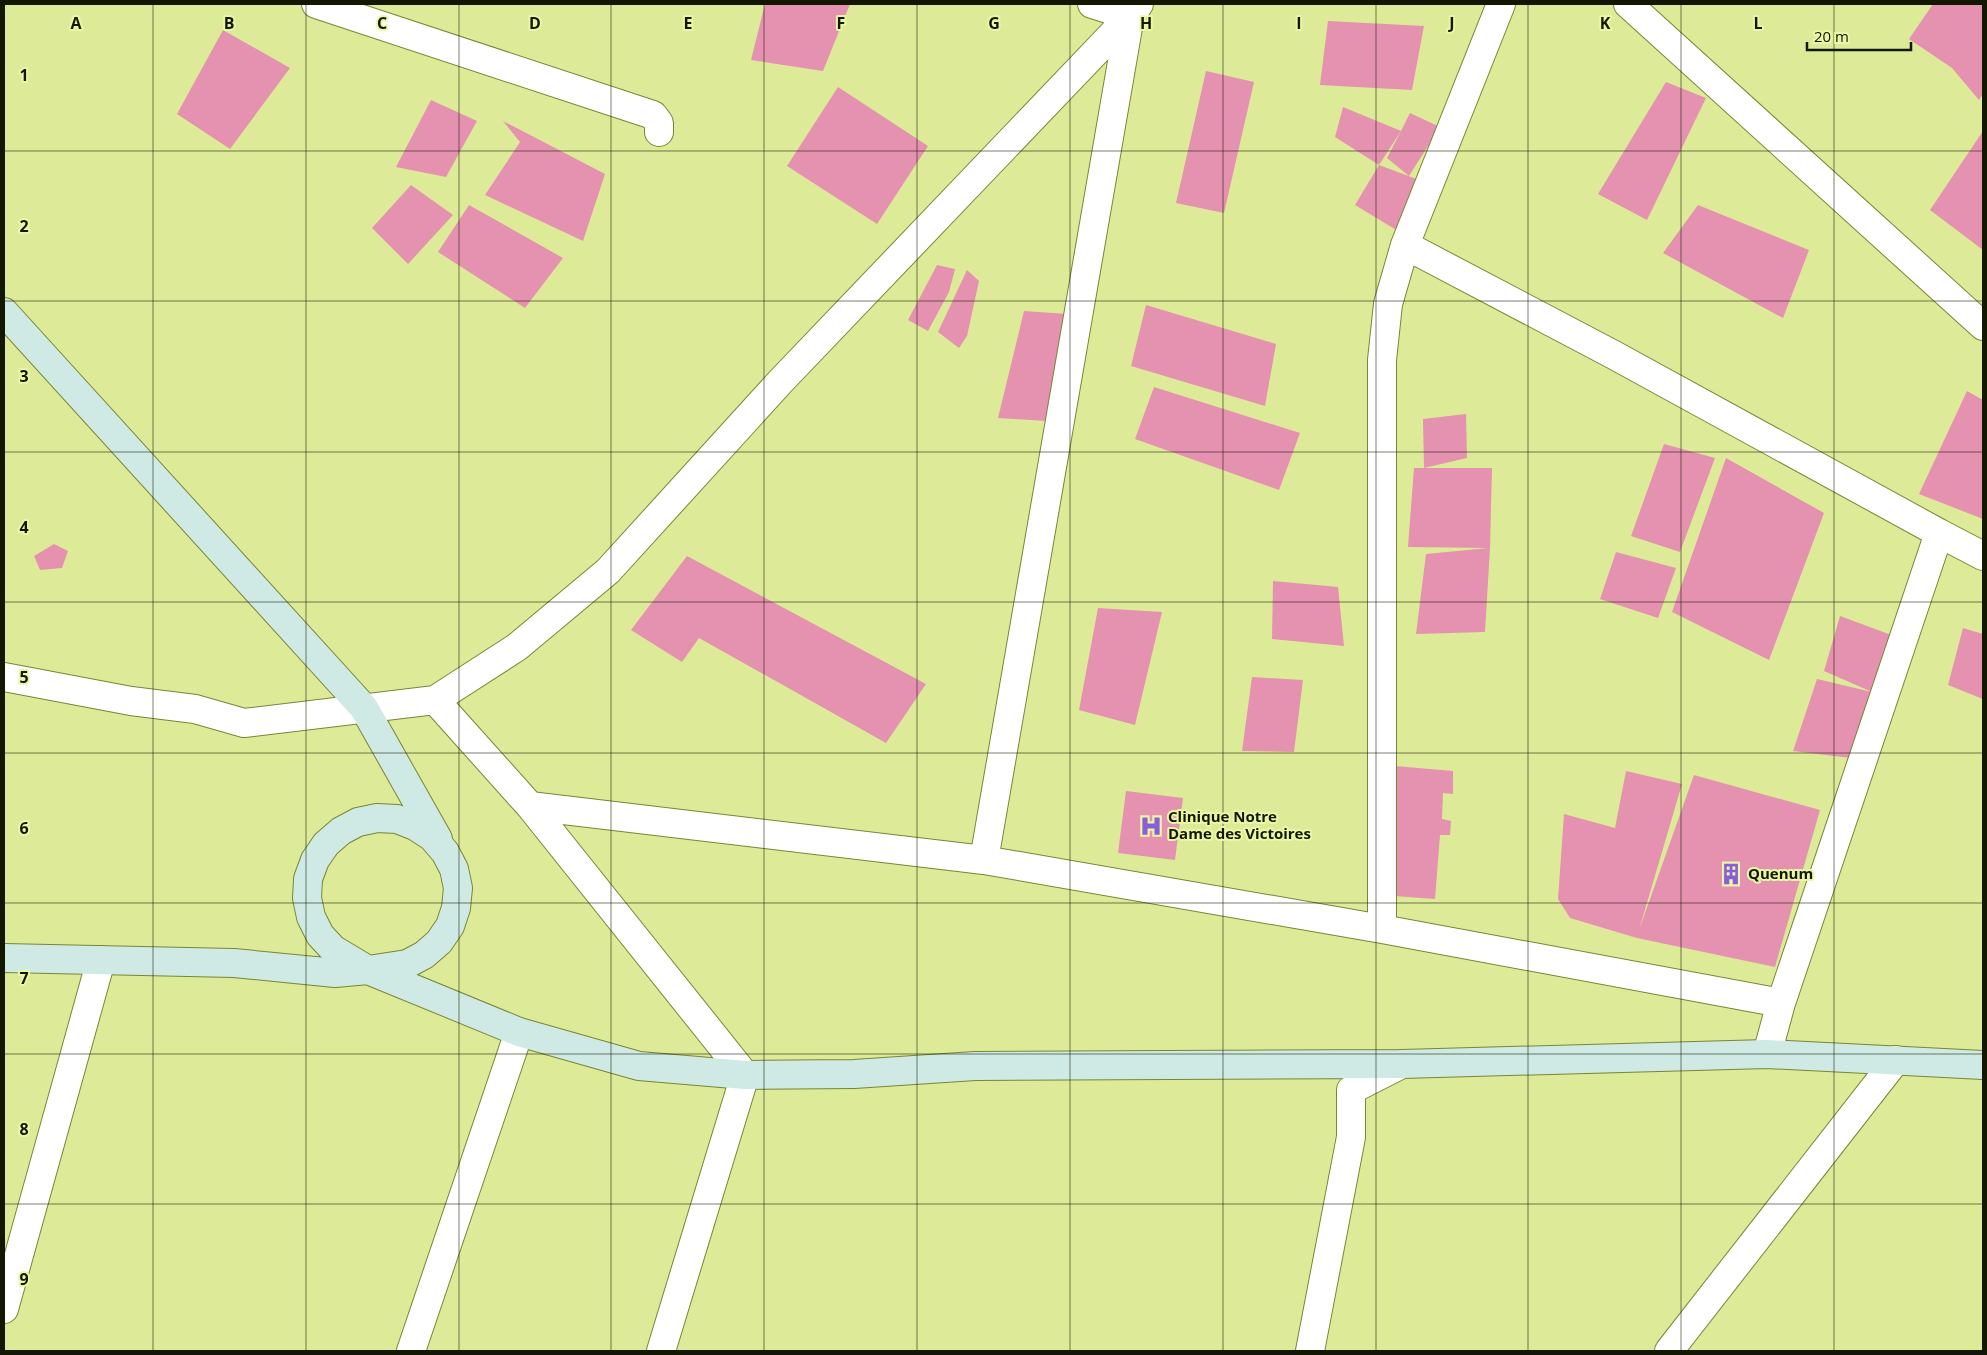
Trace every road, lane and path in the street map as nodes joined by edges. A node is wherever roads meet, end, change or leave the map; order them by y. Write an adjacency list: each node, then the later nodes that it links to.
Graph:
1 (316, 4): 6 (street)
2 (1092, 4): 5 (street)
3 (1501, 4): 7 (street)
4 (1628, 4): 9 (street)
5 (1135, 10): 13 (street); 17 (street)
6 (659, 132)
7 (1405, 244): 10 (street); 18 (street)
8 (4, 312): 14 (main road)
9 (1983, 326)
10 (1939, 533): 11 (street); 22 (street)
11 (1983, 556)
12 (4, 677): 14 (street)
13 (435, 700): 14 (street); 15 (street)
14 (364, 708): 16 (main road)
15 (530, 806): 17 (street); 28 (street)
16 (445, 852): 21 (main road); 21 (main road)
17 (984, 860): 18 (street)
18 (1382, 929): 22 (street)
19 (4, 958): 20 (main road)
20 (101, 960): 21 (main road); 29 (street)
21 (368, 970): 23 (main road)
22 (1781, 1003): 24 (street)
23 (519, 1032): 28 (main road); 30 (street)
24 (1766, 1054): 25 (main road); 26 (main road)
25 (1896, 1060): 27 (main road); 33 (street)
26 (1402, 1064): 28 (main road); 32 (street)
27 (1983, 1065)
28 (745, 1075): 31 (street)
29 (4, 1309)
30 (411, 1351)
31 (661, 1351)
32 (1310, 1351)
33 (1669, 1351)

